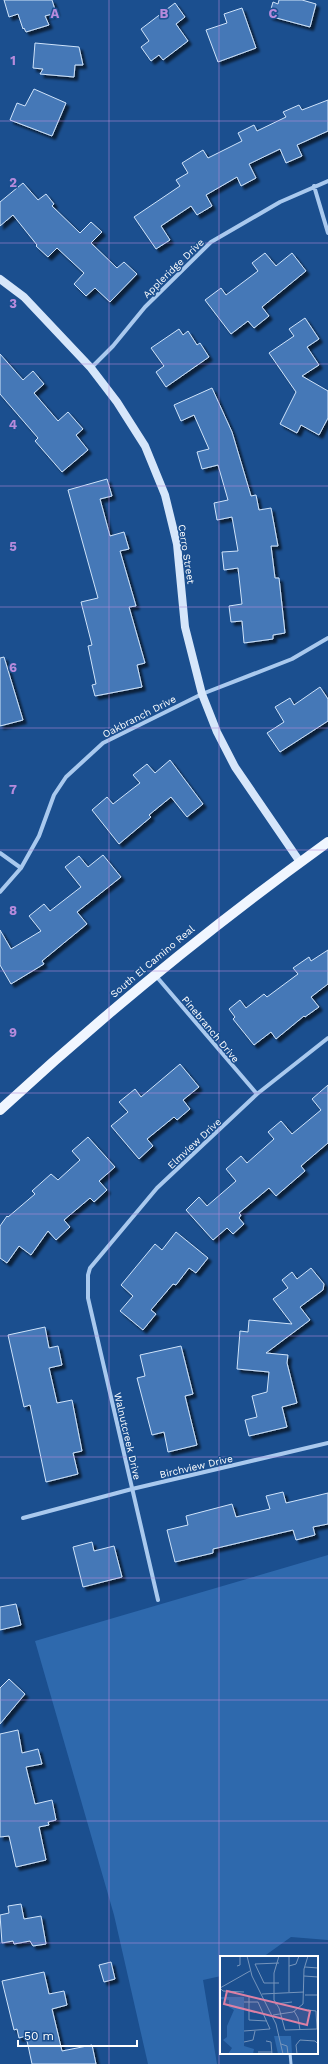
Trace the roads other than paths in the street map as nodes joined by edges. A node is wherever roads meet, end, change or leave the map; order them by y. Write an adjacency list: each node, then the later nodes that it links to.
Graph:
1 (328, 181): 2 (street, Appleridge Drive)
2 (314, 186): 3 (street); 5 (street, Appleridge Drive)
3 (328, 233)
4 (0, 279): 5 (street, Cerro Street)
5 (91, 368): 7 (street, Cerro Street)
6 (328, 638): 7 (street, Oakbranch Drive)
7 (202, 694): 10 (street, Cerro Street); 11 (street, Oakbranch Drive)
8 (328, 842): 10 (main road, South El Camino Real)
9 (0, 853): 11 (street)
10 (300, 862): 13 (main road, South El Camino Real)
11 (21, 868): 12 (street, Oakbranch Drive)
12 (0, 892)
13 (154, 974): 15 (street, Pinebranch Drive); 16 (main road, South El Camino Real)
14 (328, 1038): 15 (street, Elmview Drive)
15 (257, 1094): 17 (street, Elmview Drive)
16 (0, 1110)
17 (88, 1275): 19 (street, Walnutcreek Drive)
18 (328, 1443): 19 (street, Birchview Drive)
19 (132, 1489): 20 (street, Birchview Drive); 21 (street, Walnutcreek Drive)
20 (22, 1518)
21 (158, 1600)
22 (290, 2054): 23 (lane)
23 (291, 2064)

